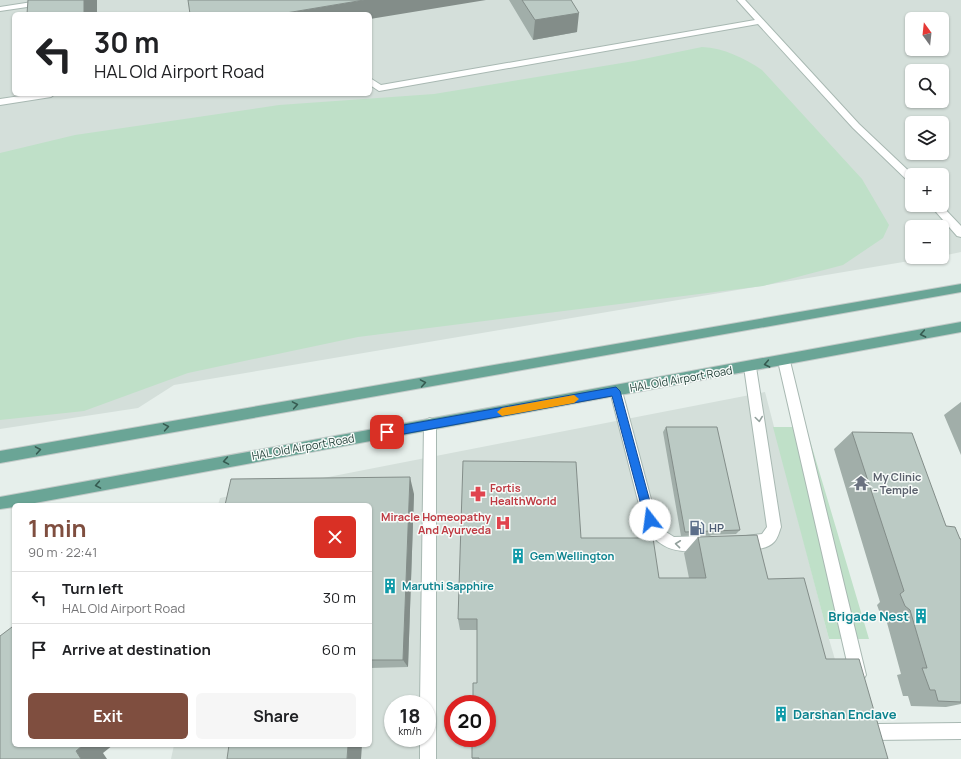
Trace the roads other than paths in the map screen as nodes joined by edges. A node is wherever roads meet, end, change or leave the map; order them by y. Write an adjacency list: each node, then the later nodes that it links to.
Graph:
1 (61, 0): 3 (lane)
2 (741, 0): 4 (lane)
3 (0, 10)
4 (760, 21): 5 (lane); 8 (lane)
5 (372, 83)
6 (38, 96): 7 (lane)
7 (0, 102)
8 (905, 173)
9 (941, 212): 10 (lane)
10 (961, 234)
11 (961, 288): 17 (main road, one-way to 11)
12 (961, 327): 13 (main road, HAL Old Airport Road, one-way to 13)
13 (784, 360): 14 (main road, HAL Old Airport Road, one-way to 14); 19 (lane)
14 (750, 367): 15 (main road, HAL Old Airport Road); 15 (lane, one-way to 15)
15 (616, 391): 16 (main road, HAL Old Airport Road)
16 (430, 424): 18 (main road, HAL Old Airport Road, one-way to 18); 22 (lane)
17 (0, 457)
18 (0, 503)
19 (860, 685)
20 (868, 716): 21 (lane)
21 (961, 731)
22 (428, 759)

